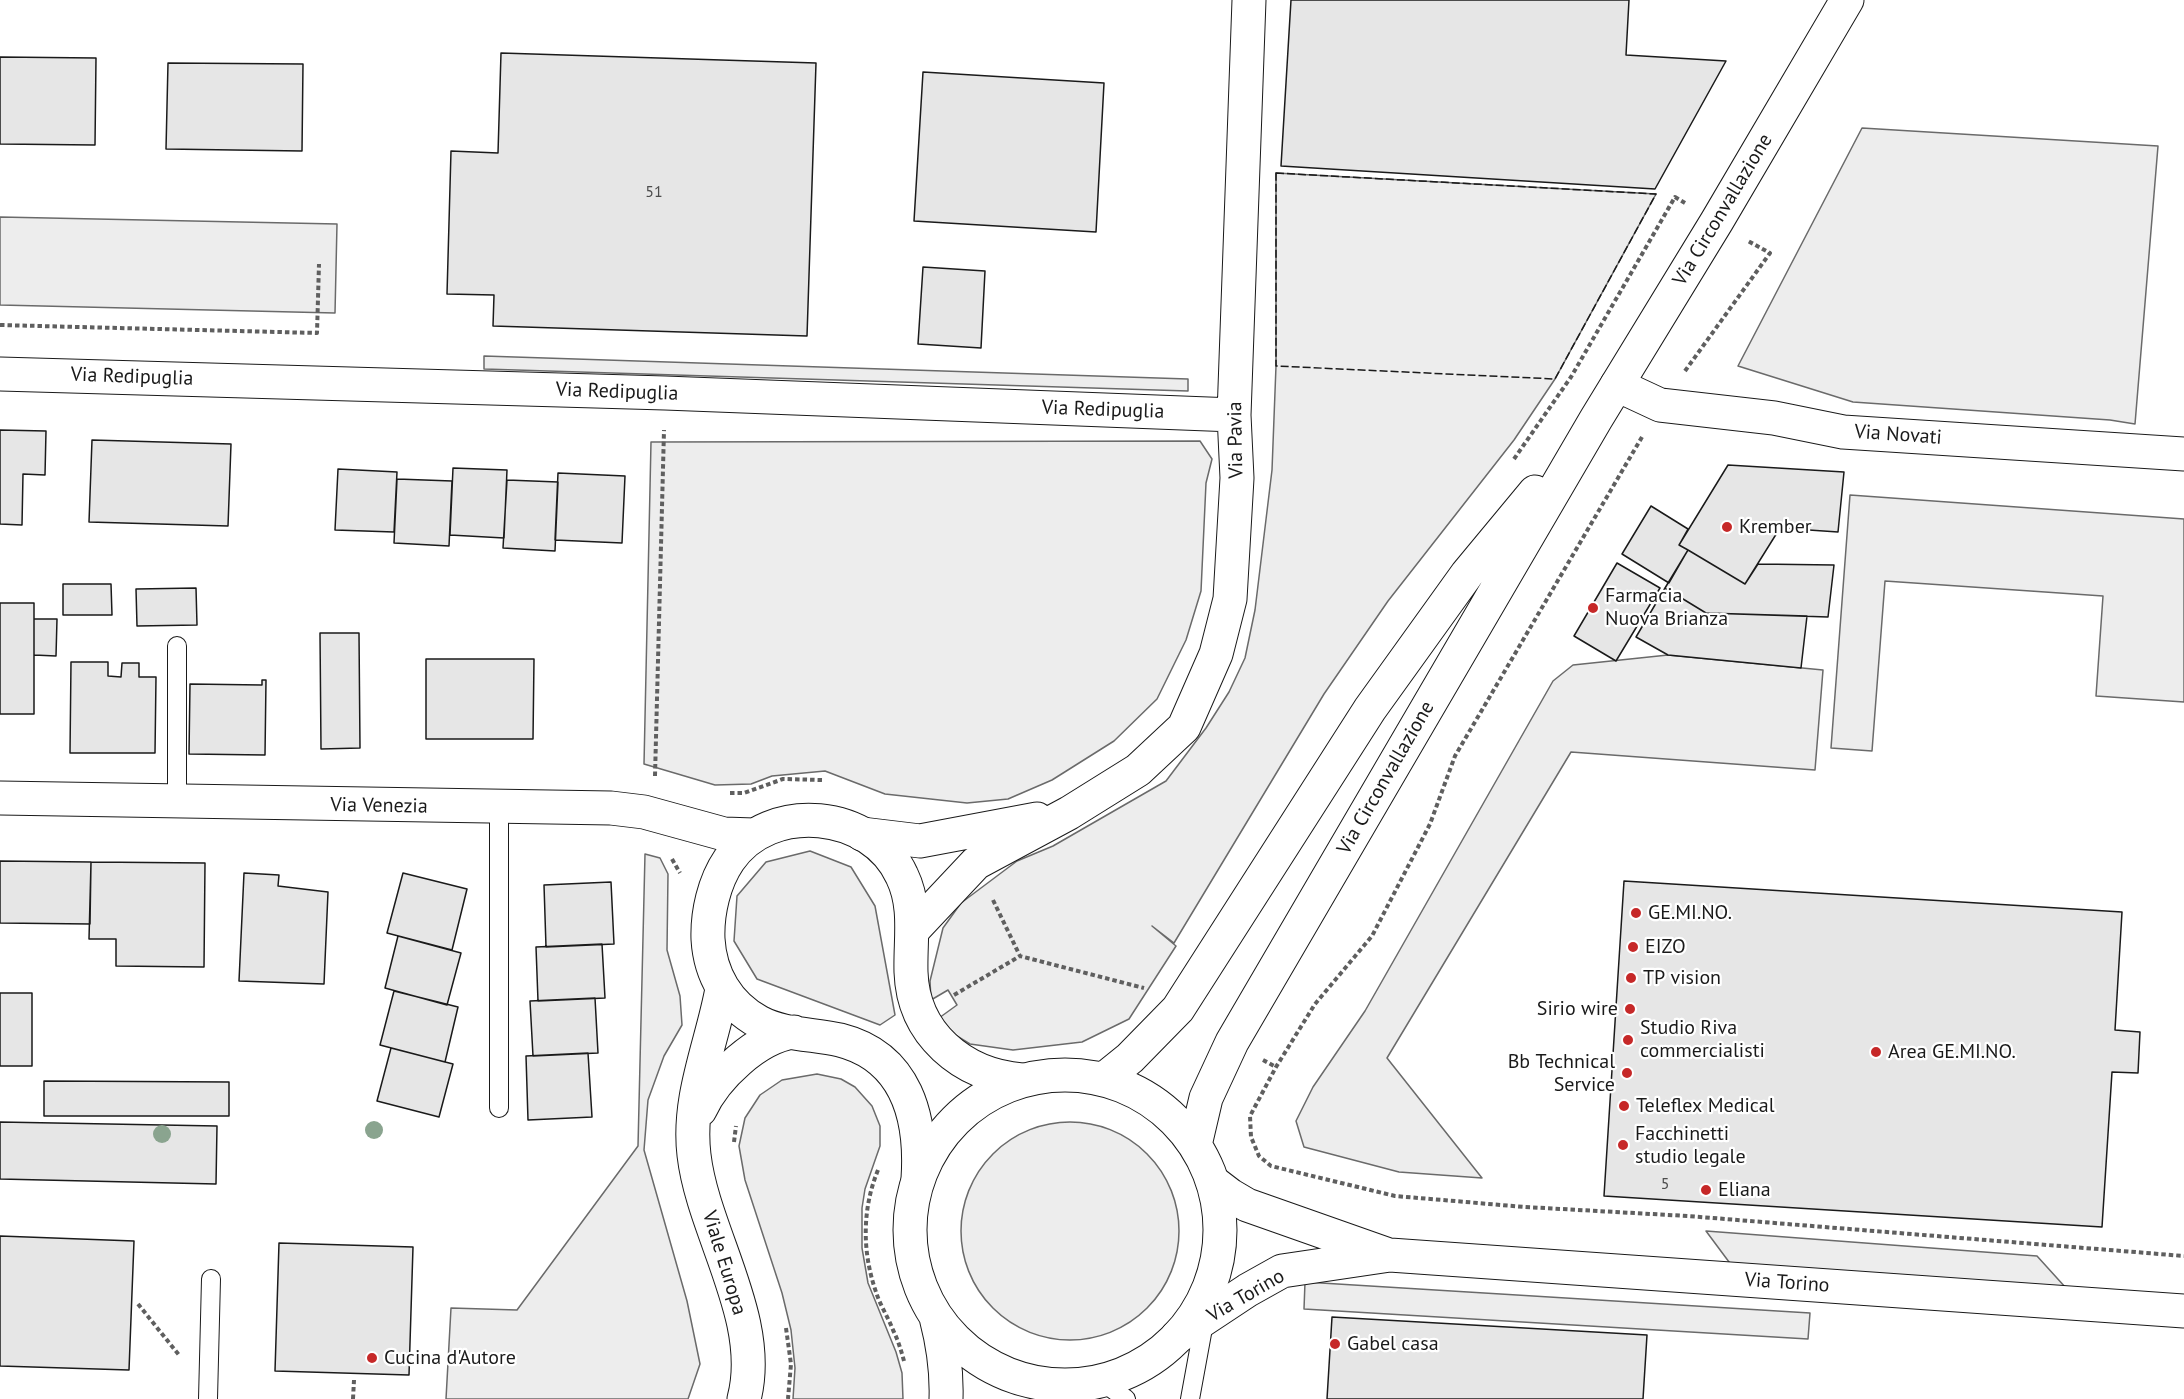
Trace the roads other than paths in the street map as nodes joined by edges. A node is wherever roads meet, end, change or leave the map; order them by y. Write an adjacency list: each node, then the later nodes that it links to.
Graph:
1 (1249, 0): 5 (street, Via Pavia)
2 (1847, 0): 4 (street, Via Circonvallazione)
3 (0, 374): 5 (street, Via Redipuglia)
4 (1617, 385): 6 (street, Via Circonvallazione); 7 (street, Via Novati)
5 (1234, 415): 12 (street, Via Pavia)
6 (1596, 419): 18 (street, Via Circonvallazione); 22 (street, Via Circonvallazione)
7 (2184, 454)
8 (177, 646): 10 (lane)
9 (0, 798): 10 (street, Via Venezia)
10 (177, 802): 11 (street, Via Venezia)
11 (499, 808): 14 (street, Via Venezia); 20 (lane)
12 (1069, 813): 13 (street, Via Pavia); 15 (street, Via Pavia)
13 (862, 834): 14 (street); 15 (street)
14 (754, 835): 16 (street)
15 (913, 930): 19 (street)
16 (722, 989): 17 (street); 21 (street, Viale Europa)
17 (794, 1032): 21 (street, Viale Europa); 23 (street)
18 (1104, 1079): 19 (street); 22 (street)
19 (1022, 1080): 23 (street)
20 (499, 1108)
21 (693, 1127): 34 (street, Viale Europa)
22 (1195, 1145): 24 (street)
23 (918, 1179): 29 (street)
24 (1213, 1182): 25 (street, Via Torino); 27 (street)
25 (1390, 1255): 28 (street, Via Torino); 30 (street, Via Torino)
26 (211, 1279): 33 (lane)
27 (1212, 1279): 30 (lane); 31 (street)
28 (2184, 1311)
29 (935, 1315): 32 (street); 35 (street)
30 (1204, 1319): 31 (street, Via Torino); 36 (lane)
31 (1177, 1337): 32 (street)
32 (1089, 1391)
33 (208, 1399)
34 (744, 1399)
35 (946, 1399)
36 (1190, 1399)

